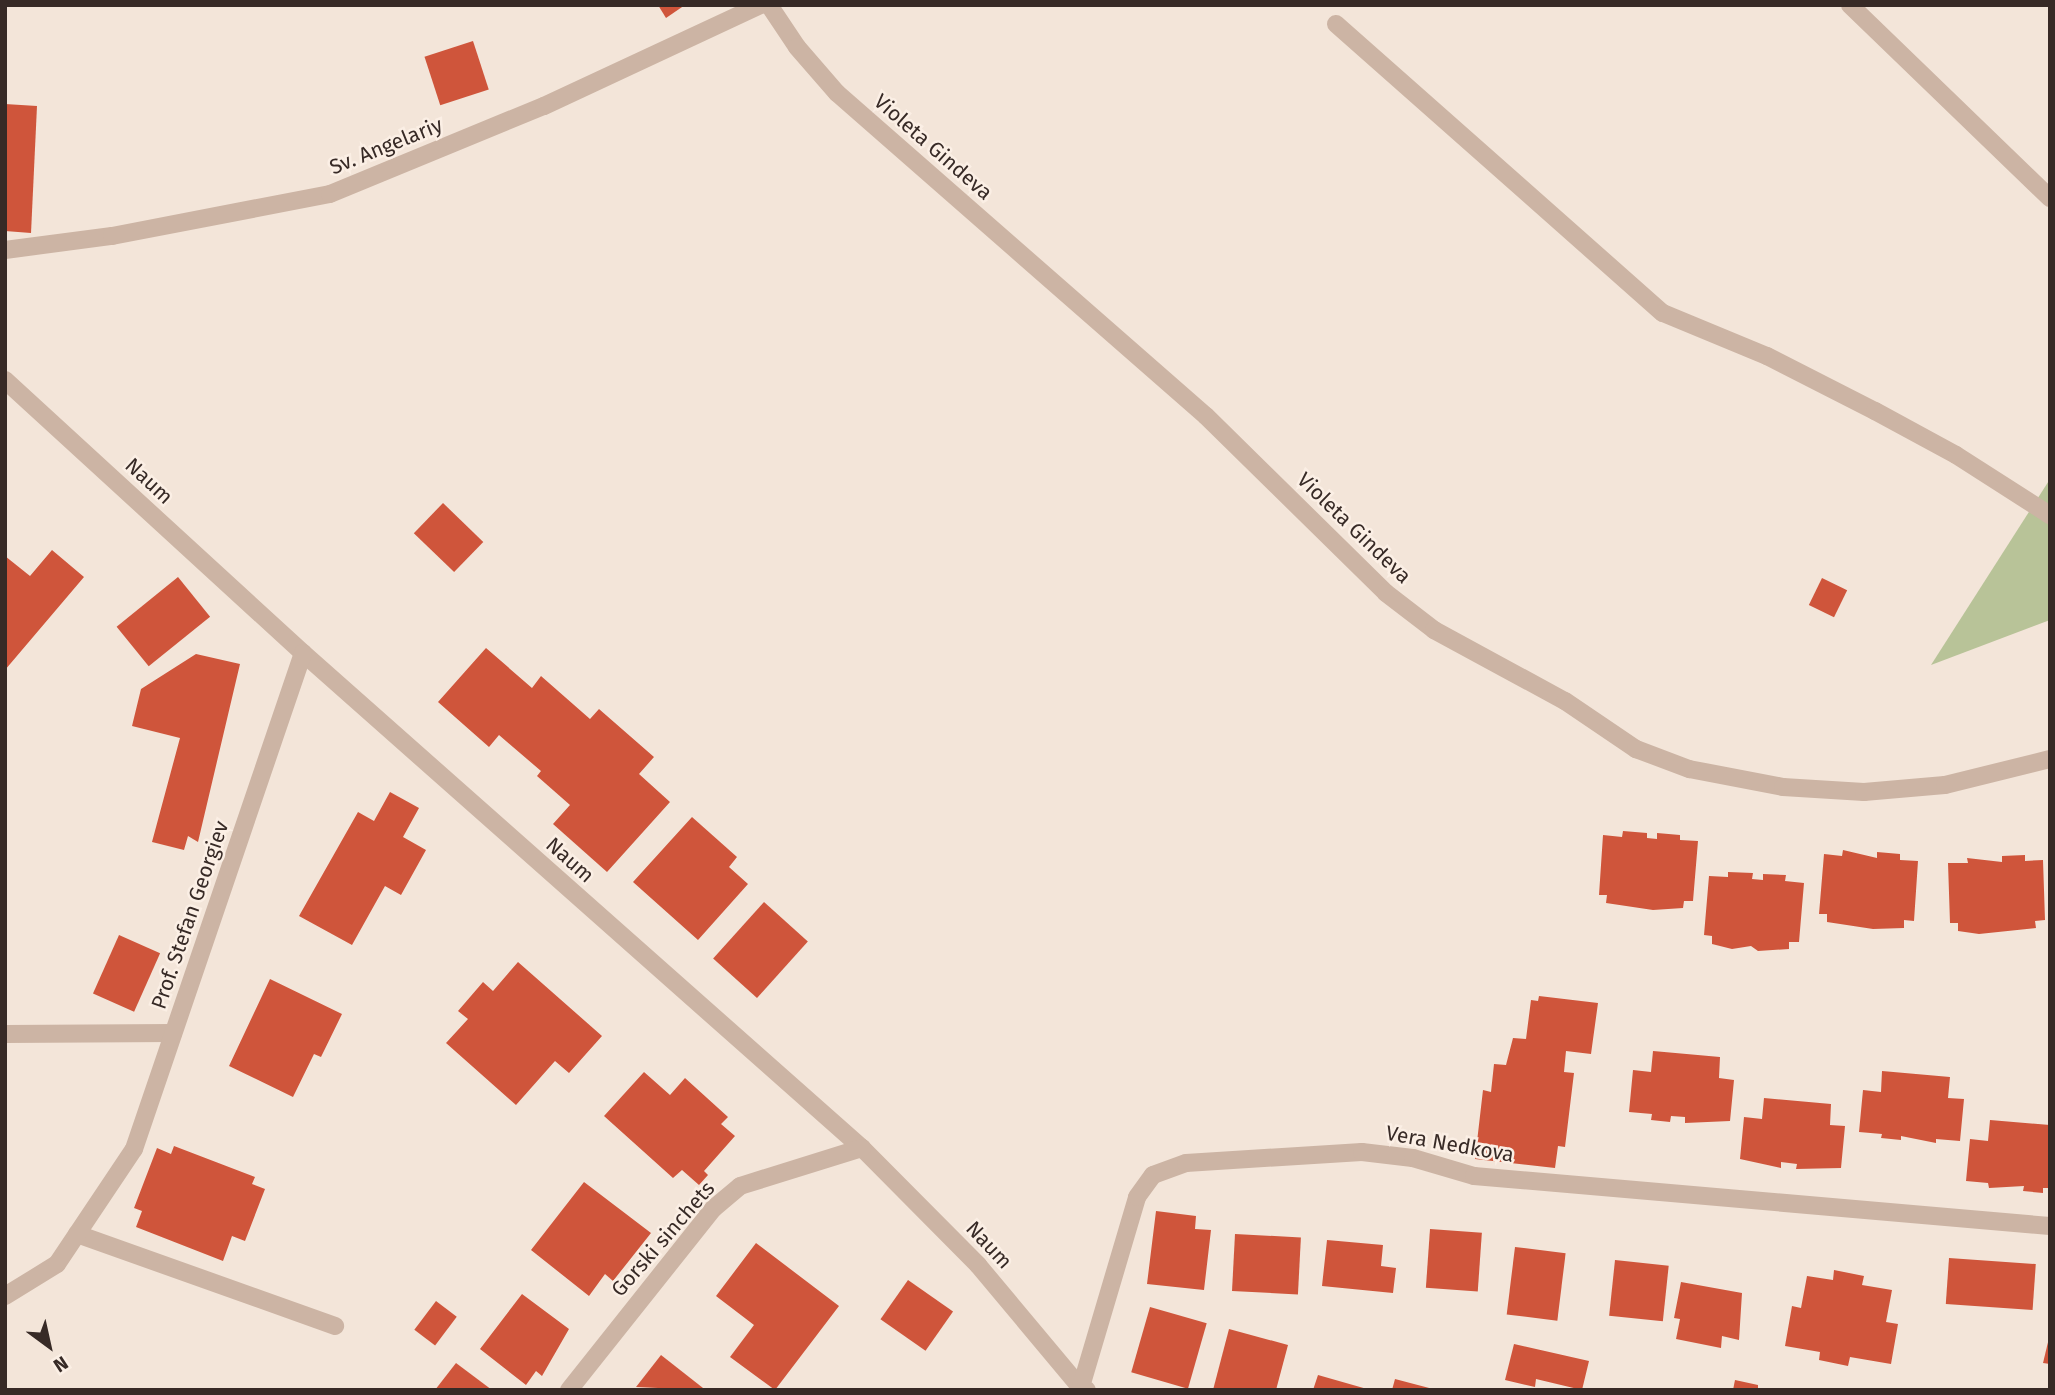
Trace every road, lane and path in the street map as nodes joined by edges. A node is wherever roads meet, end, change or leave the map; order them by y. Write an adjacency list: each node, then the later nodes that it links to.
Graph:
1 (761, 5): 6 (street, Sv. Angelariy)
2 (769, 5): 10 (street, Violeta Gindeva)
3 (1850, 5): 5 (street)
4 (1336, 24): 8 (street)
5 (2050, 198)
6 (5, 250)
7 (5, 380): 9 (street, Naum)
8 (2050, 516)
9 (303, 653): 11 (street, Prof. Stefan Georgiev); 13 (street, Naum)
10 (2050, 759)
11 (173, 1033): 12 (street, Prof. Stefan Georgiev); 15 (street)
12 (5, 1034)
13 (862, 1148): 18 (street, Naum); 19 (street, Gorski sinchets)
14 (2050, 1226): 18 (street, Vera Nedkova)
15 (77, 1234): 16 (street); 17 (street)
16 (5, 1296)
17 (335, 1326)
18 (1083, 1389)
19 (569, 1390)

